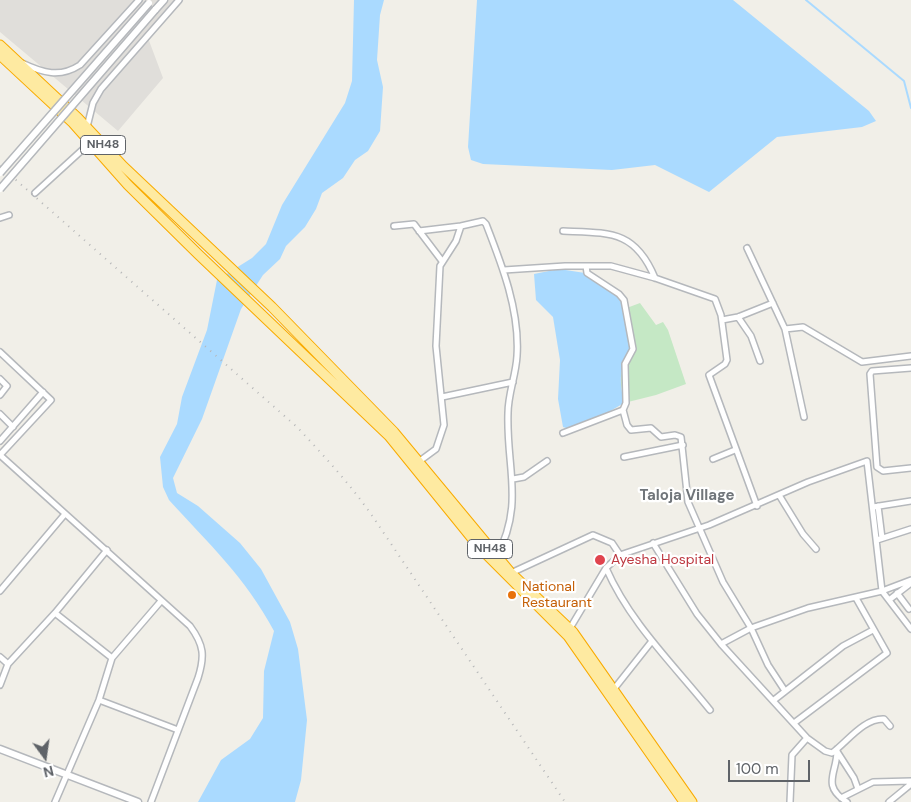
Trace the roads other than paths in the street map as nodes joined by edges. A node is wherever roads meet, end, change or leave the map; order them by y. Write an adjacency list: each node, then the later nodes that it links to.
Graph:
1 (139, 0): 7 (street)
2 (164, 0): 11 (street, bridge)
3 (179, 0): 8 (street)
4 (150, 2): 10 (street, bridge)
5 (0, 45): 7 (highway, NH48)
6 (0, 55): 9 (highway, NH48)
7 (16, 59): 8 (highway, NH48)
8 (87, 127): 9 (highway, NH48)
9 (93, 140): 12 (street); 48 (highway, NH48); 48 (highway, NH48)
10 (0, 173)
11 (0, 189)
12 (35, 193)
13 (9, 214): 14 (street)
14 (0, 218)
15 (394, 226): 17 (street)
16 (461, 226): 17 (street); 20 (street); 22 (street)
17 (419, 230): 20 (street)
18 (563, 231): 23 (street)
19 (747, 248): 24 (street)
20 (442, 261): 36 (street)
21 (586, 266): 22 (street); 23 (street); 37 (street)
22 (504, 270): 33 (street)
23 (655, 278): 26 (street)
24 (773, 303): 25 (street); 27 (street)
25 (738, 317): 26 (street); 30 (street)
26 (722, 320): 44 (street)
27 (786, 330): 29 (street); 39 (street)
28 (0, 352): 34 (street)
29 (911, 356)
30 (760, 361)
31 (911, 368): 49 (street)
32 (0, 379): 35 (street)
33 (513, 382): 36 (street); 50 (street)
34 (44, 392): 40 (street); 55 (street)
35 (0, 395)
36 (442, 397): 48 (street)
37 (623, 410): 41 (street); 43 (street)
38 (0, 414): 40 (street)
39 (804, 417)
40 (13, 427): 42 (street)
41 (563, 433)
42 (0, 441)
43 (683, 446): 45 (street); 56 (street)
44 (735, 450): 46 (street); 53 (street)
45 (624, 457)
46 (713, 459)
47 (547, 461): 50 (street)
48 (416, 464): 63 (highway, NH48)
49 (911, 468)
50 (513, 479): 63 (street)
51 (779, 495): 53 (street); 54 (street); 60 (street)
52 (911, 501): 54 (street)
53 (757, 506): 56 (street)
54 (876, 507): 58 (street)
55 (65, 514): 61 (street); 67 (street)
56 (701, 527): 59 (street); 76 (street)
57 (911, 528): 58 (street)
58 (879, 539): 68 (street)
59 (653, 543): 62 (street); 81 (street)
60 (816, 549)
61 (106, 550): 72 (street); 74 (street)
62 (620, 555): 64 (street); 65 (street)
63 (495, 559): 65 (highway, NH48); 79 (highway, NH48)
64 (606, 568): 79 (street); 80 (street)
65 (511, 573): 79 (highway, NH48)
66 (911, 581): 68 (street); 69 (street)
67 (0, 591)
68 (882, 591): 70 (street); 71 (street)
69 (897, 593): 71 (street); 73 (street)
70 (856, 598): 76 (street); 78 (street)
71 (889, 600): 75 (street)
72 (161, 601): 83 (street); 93 (street)
73 (910, 608): 75 (street)
74 (55, 613): 83 (street); 84 (street)
75 (900, 616): 77 (street)
76 (751, 628): 81 (street); 87 (street)
77 (911, 628)
78 (873, 630): 87 (street); 91 (street)
79 (568, 631): 86 (highway, NH48); 104 (highway, NH48)
80 (652, 641): 86 (street); 90 (street)
81 (721, 644): 89 (street)
82 (0, 657): 84 (street)
83 (112, 658): 88 (street)
84 (8, 664): 85 (street)
85 (0, 685)
86 (614, 689): 105 (highway, NH48)
87 (785, 690): 89 (street)
88 (99, 700): 93 (street); 97 (street)
89 (774, 700): 91 (street)
90 (710, 710)
91 (794, 723): 94 (street)
92 (890, 726): 96 (street)
93 (178, 730): 103 (street)
94 (807, 738): 96 (street); 106 (street)
95 (0, 749): 97 (street)
96 (837, 751): 99 (street); 100 (street)
97 (66, 774): 101 (street); 102 (street)
98 (911, 783): 99 (street); 108 (street)
99 (858, 789): 100 (street)
100 (840, 798): 107 (street)
101 (55, 802)
102 (138, 802)
103 (151, 802)
104 (684, 802)
105 (692, 802)
106 (790, 802)
107 (847, 802)
108 (889, 802)

